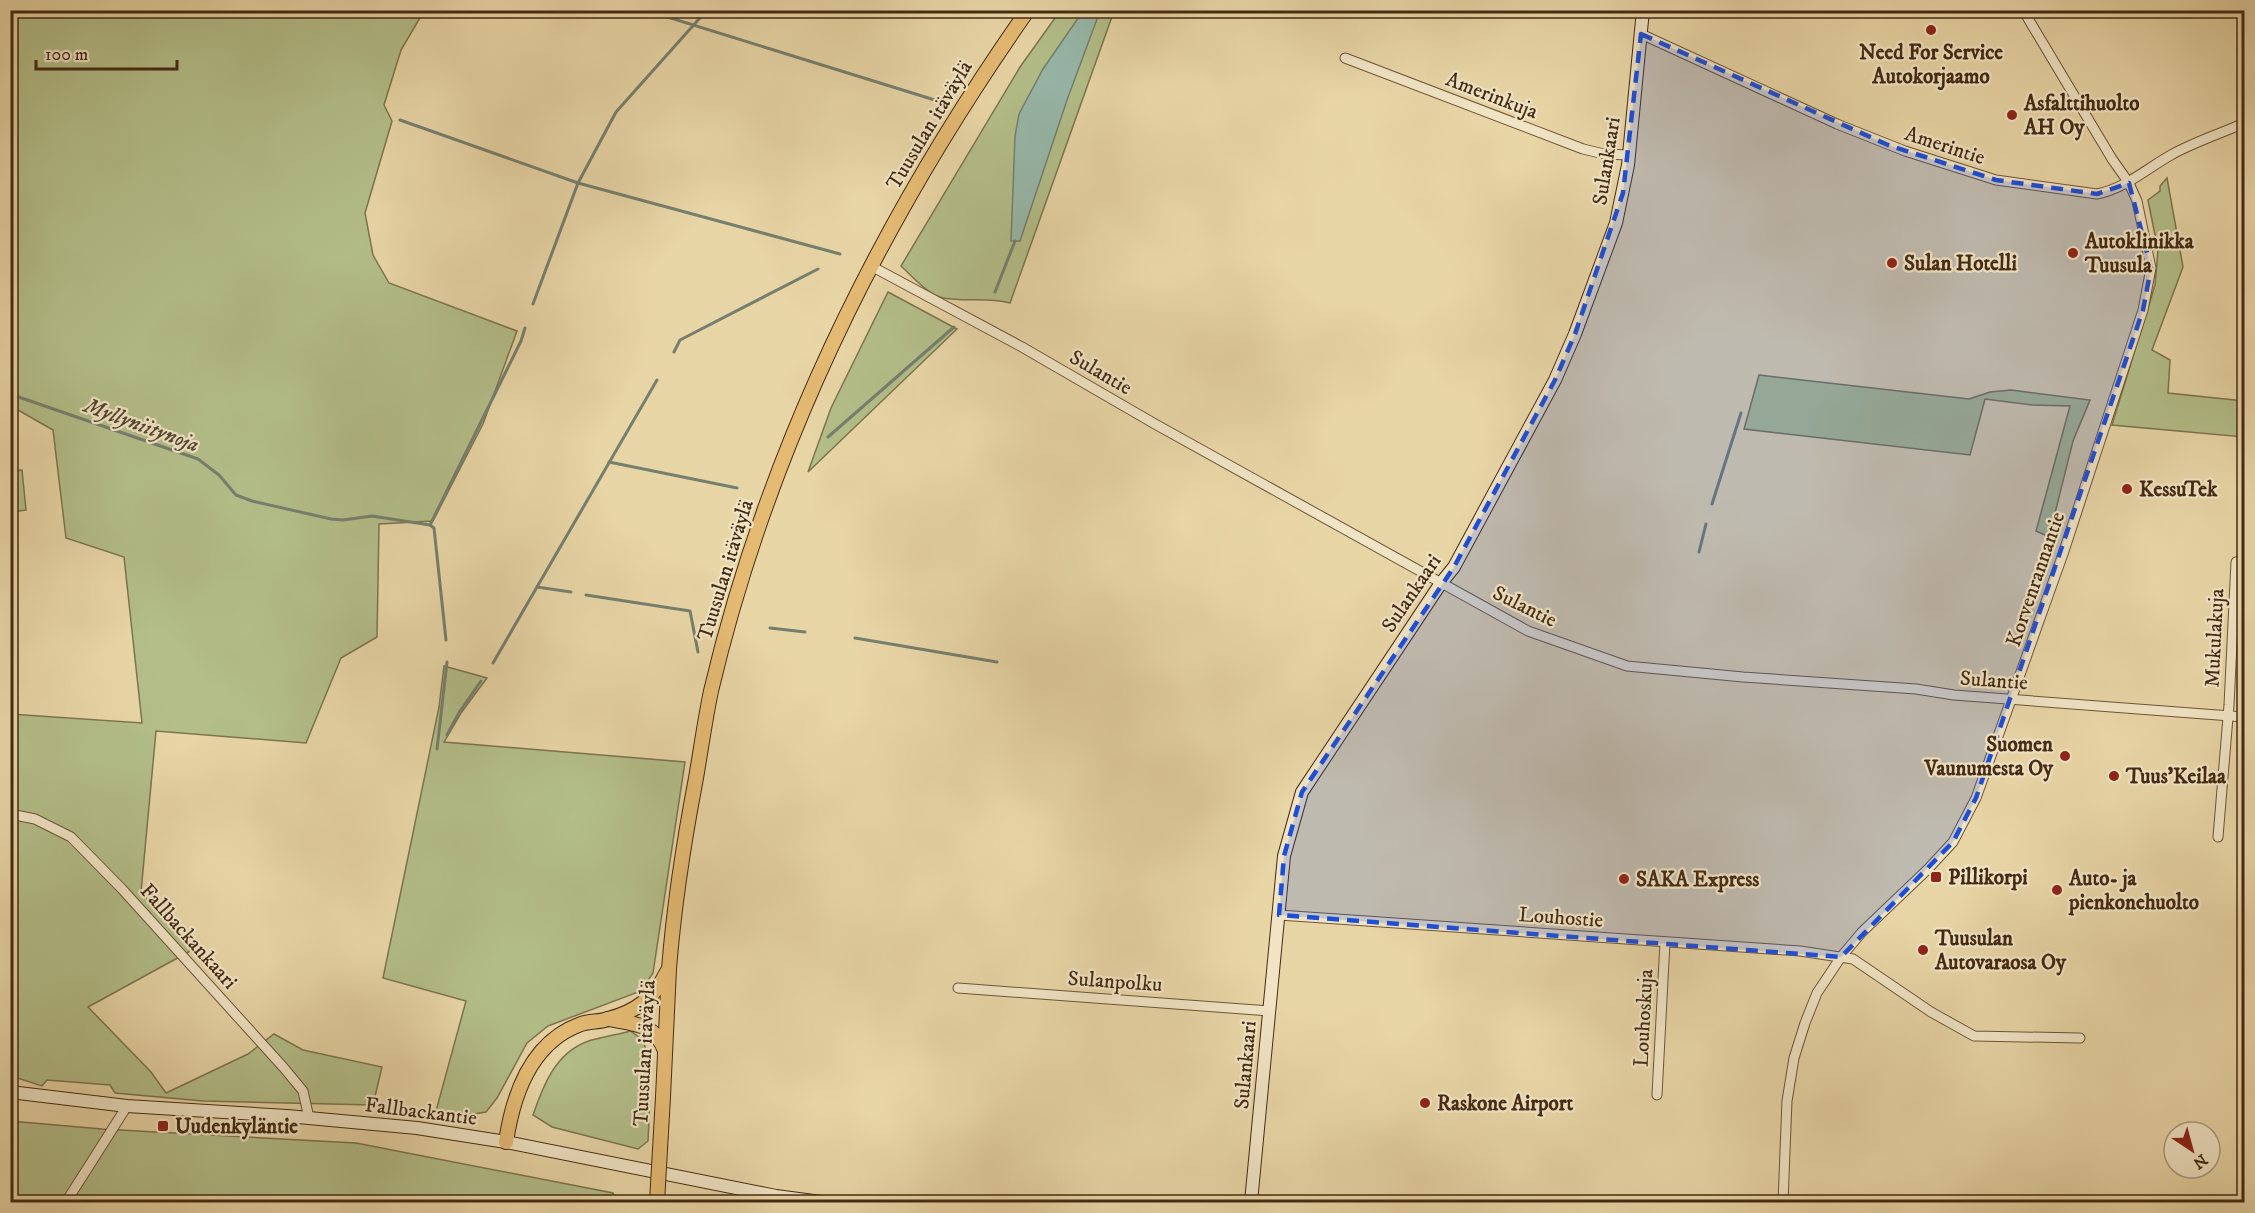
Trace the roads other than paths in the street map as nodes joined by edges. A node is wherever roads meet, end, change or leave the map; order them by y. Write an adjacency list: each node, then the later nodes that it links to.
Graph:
1 (1028, 10): 9 (main road, Tuusulan itäväylä)
2 (1643, 10): 4 (street, Sulankaari)
3 (2023, 10): 8 (street, Korvenrannantie)
4 (1641, 34): 7 (street, Sulankaari); 8 (street, Amerintie)
5 (1345, 58): 7 (street, Amerinkuja)
6 (2244, 123): 8 (street, Amerintie)
7 (1629, 155): 11 (street, Sulankaari)
8 (2129, 183): 12 (street, Korvenrannantie)
9 (871, 266): 11 (street, Sulantie); 20 (main road, Tuusulan itäväylä)
10 (2236, 562): 13 (street, Mukulakuja)
11 (1441, 583): 12 (street, Sulantie); 17 (street, Sulankaari)
12 (2012, 700): 13 (street, Sulantie); 19 (street, Korvenrannantie)
13 (2227, 716): 14 (street, Sulantie); 16 (street, Mukulakuja)
14 (2244, 717)
15 (10, 814): 29 (street, Fallbackankaari)
16 (2218, 837)
17 (1279, 915): 18 (street, Louhostie); 22 (street, Sulankaari)
18 (1665, 942): 19 (street, Louhostie); 27 (street, Louhoskuja)
19 (1841, 957): 24 (street, Louhostie); 35 (street, Korvenrannantie)
20 (670, 968): 23 (main road); 25 (main road, Tuusulan itäväylä)
21 (958, 988): 22 (street, Sulanpolku)
22 (1270, 1011): 34 (street, Sulankaari)
23 (608, 1019): 25 (main road); 30 (main road)
24 (2080, 1038)
25 (665, 1052): 32 (main road, Tuusulan itäväylä, bridge)
26 (10, 1092): 28 (street, Fallbackantie)
27 (1657, 1095)
28 (127, 1106): 29 (street, Fallbackantie); 31 (street)
29 (309, 1118): 30 (street, Fallbackantie)
30 (506, 1142): 33 (street, Fallbackantie)
31 (66, 1203)
32 (657, 1203)
33 (821, 1203)
34 (1251, 1203)
35 (1783, 1203)

